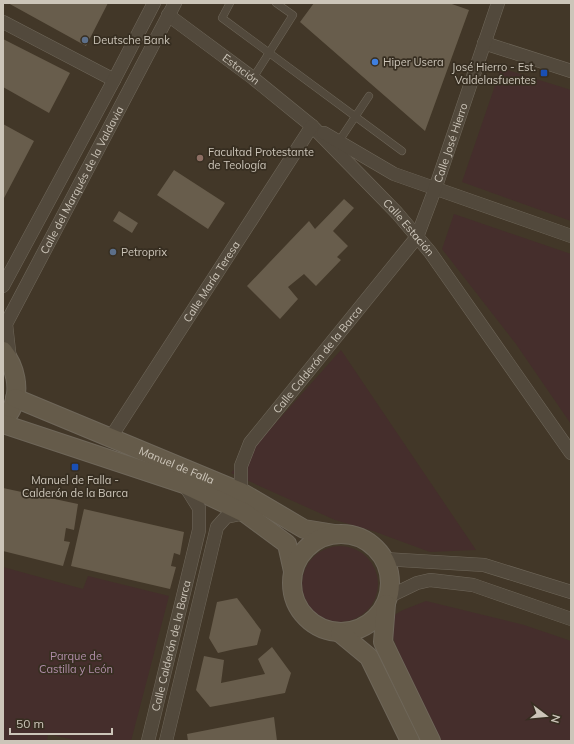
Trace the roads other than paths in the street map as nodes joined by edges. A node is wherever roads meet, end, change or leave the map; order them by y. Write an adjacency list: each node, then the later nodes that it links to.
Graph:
1 (154, 3): 12 (street, Calle del Marqués de la Valdavia)
2 (175, 3): 6 (street, Calle del Marqués de la Valdavia)
3 (230, 3): 9 (lane)
4 (276, 3): 9 (lane)
5 (498, 3): 8 (street, Calle José Hierro)
6 (168, 15): 11 (street, Estación); 22 (street, Calle del Marqués de la Valdavia)
7 (3, 22): 12 (street)
8 (484, 43): 10 (street); 18 (street, Calle José Hierro)
9 (269, 53): 11 (lane); 14 (lane)
10 (571, 72)
11 (253, 78): 15 (street, Estación)
12 (114, 80): 21 (street, Calle del Marqués de la Valdavia)
13 (369, 96): 14 (lane)
14 (354, 116): 16 (lane); 17 (lane)
15 (312, 126): 16 (street); 20 (street, Calle Estación); 25 (street, Calle María Teresa)
16 (339, 141): 18 (street)
17 (402, 151)
18 (435, 190): 19 (street); 20 (street, Calle José Hierro)
19 (571, 236)
20 (417, 237): 26 (street, Calle Estación); 28 (street, Calle Calderón de la Barca)
21 (3, 285)
22 (7, 355): 23 (main road)
23 (15, 398): 24 (main road); 25 (main road, Manuel de Falla)
24 (3, 423): 27 (main road, Manuel de Falla)
25 (111, 437): 28 (main road, Manuel de Falla)
26 (571, 453)
27 (184, 484): 29 (main road, Manuel de Falla); 37 (street, Calle Calderón de la Barca)
28 (241, 492): 30 (main road, Manuel de Falla)
29 (245, 513): 32 (main road, Manuel de Falla); 38 (street, Calle Calderón de la Barca)
30 (335, 534): 31 (main road); 32 (main road)
31 (384, 559): 33 (street); 34 (main road)
32 (293, 571): 36 (main road)
33 (571, 592)
34 (387, 601): 35 (street); 36 (main road); 40 (main road)
35 (571, 619)
36 (340, 633): 39 (main road)
37 (148, 741)
38 (166, 741)
39 (410, 741)
40 (431, 741)

